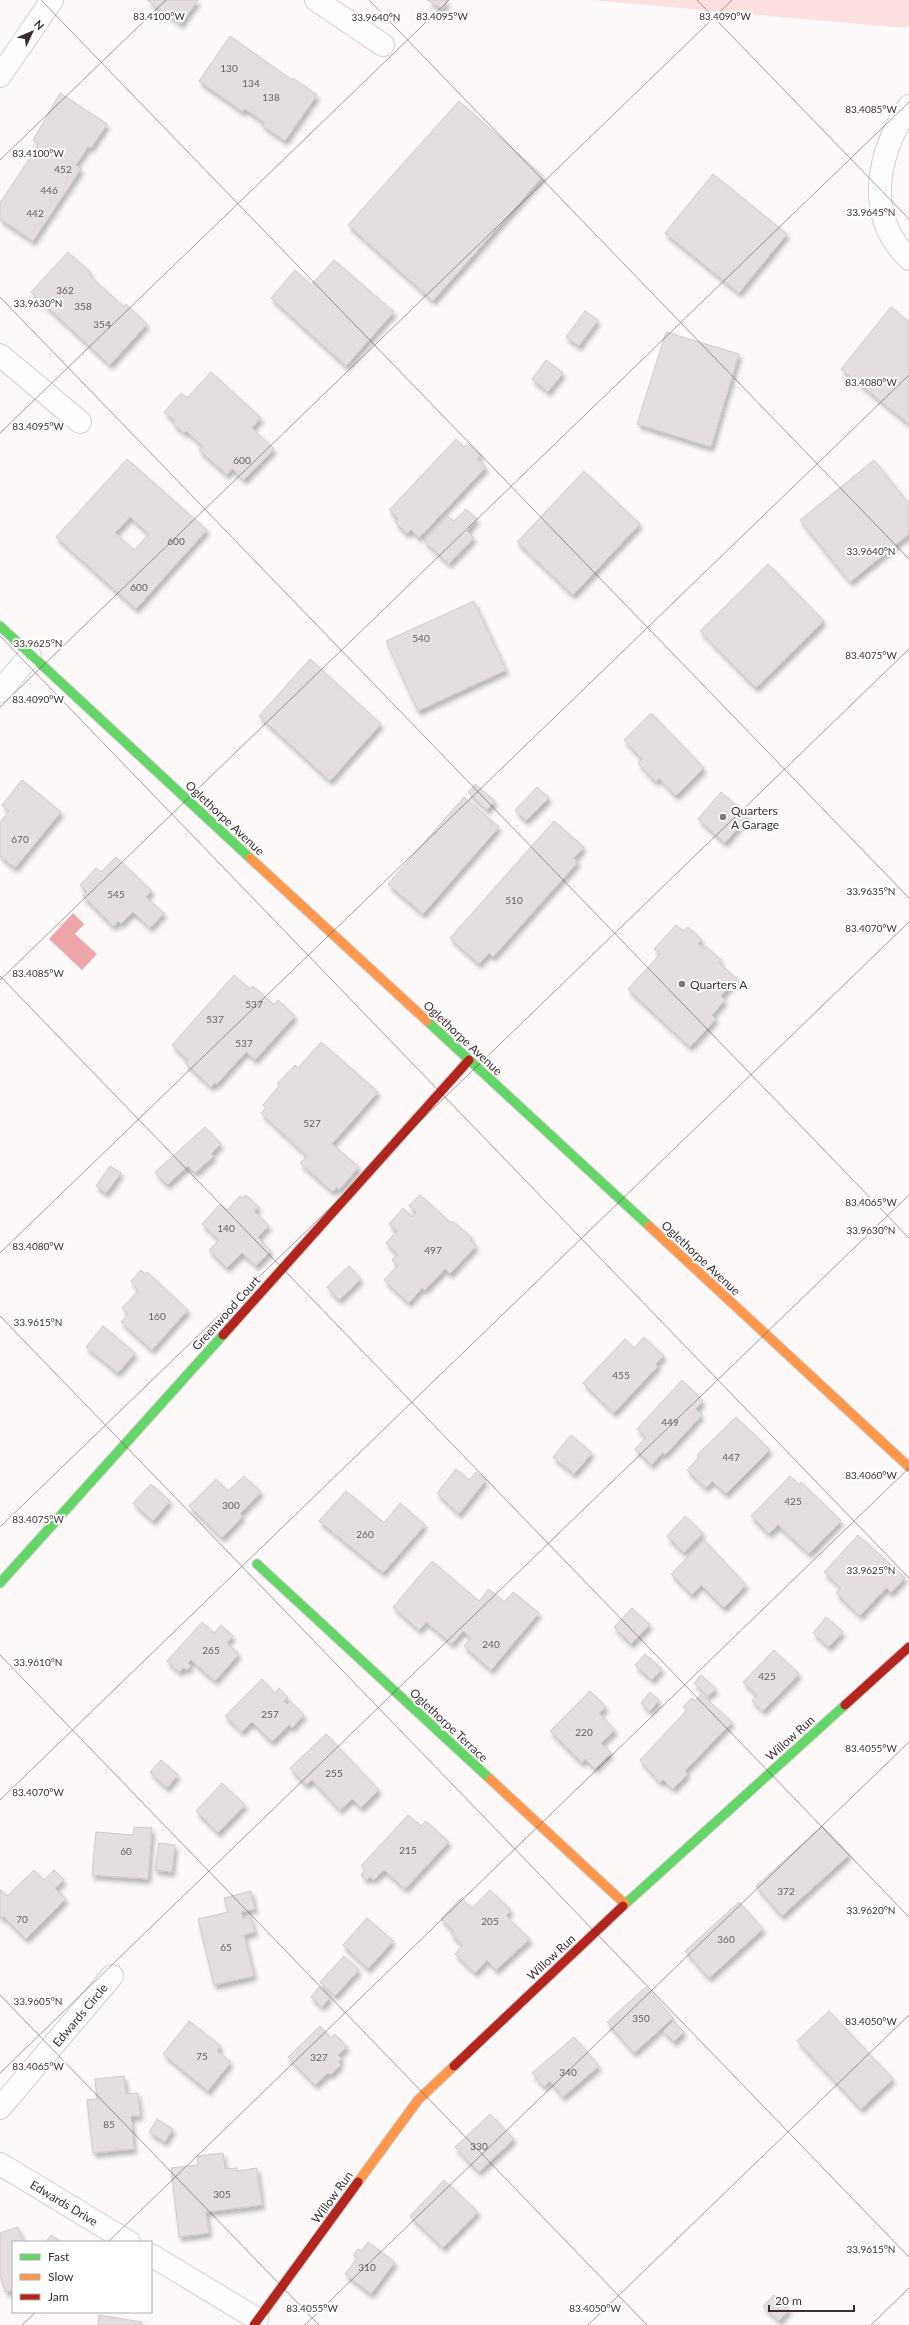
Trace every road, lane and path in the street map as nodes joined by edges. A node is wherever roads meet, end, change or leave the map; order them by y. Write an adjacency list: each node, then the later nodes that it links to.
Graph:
1 (52, 0): 4 (street)
2 (316, 0): 3 (street)
3 (383, 45)
4 (0, 76)
5 (909, 106): 6 (street)
6 (909, 259)
7 (0, 355): 8 (street)
8 (80, 422)
9 (0, 626): 10 (street, Oglethorpe Avenue)
10 (30, 656): 11 (street); 12 (street, Oglethorpe Avenue)
11 (0, 691)
12 (470, 1060): 13 (street, Oglethorpe Avenue); 15 (street, Greenwood Court)
13 (909, 1467)
14 (257, 1564): 17 (street, Oglethorpe Terrace)
15 (0, 1582)
16 (909, 1647): 17 (street, Willow Run)
17 (624, 1904): 23 (street, Willow Run)
18 (112, 1976): 19 (street, Edwards Circle)
19 (0, 2108)
20 (0, 2164): 21 (street, Edwards Drive)
21 (127, 2241)
22 (152, 2256): 23 (street)
23 (255, 2322)

